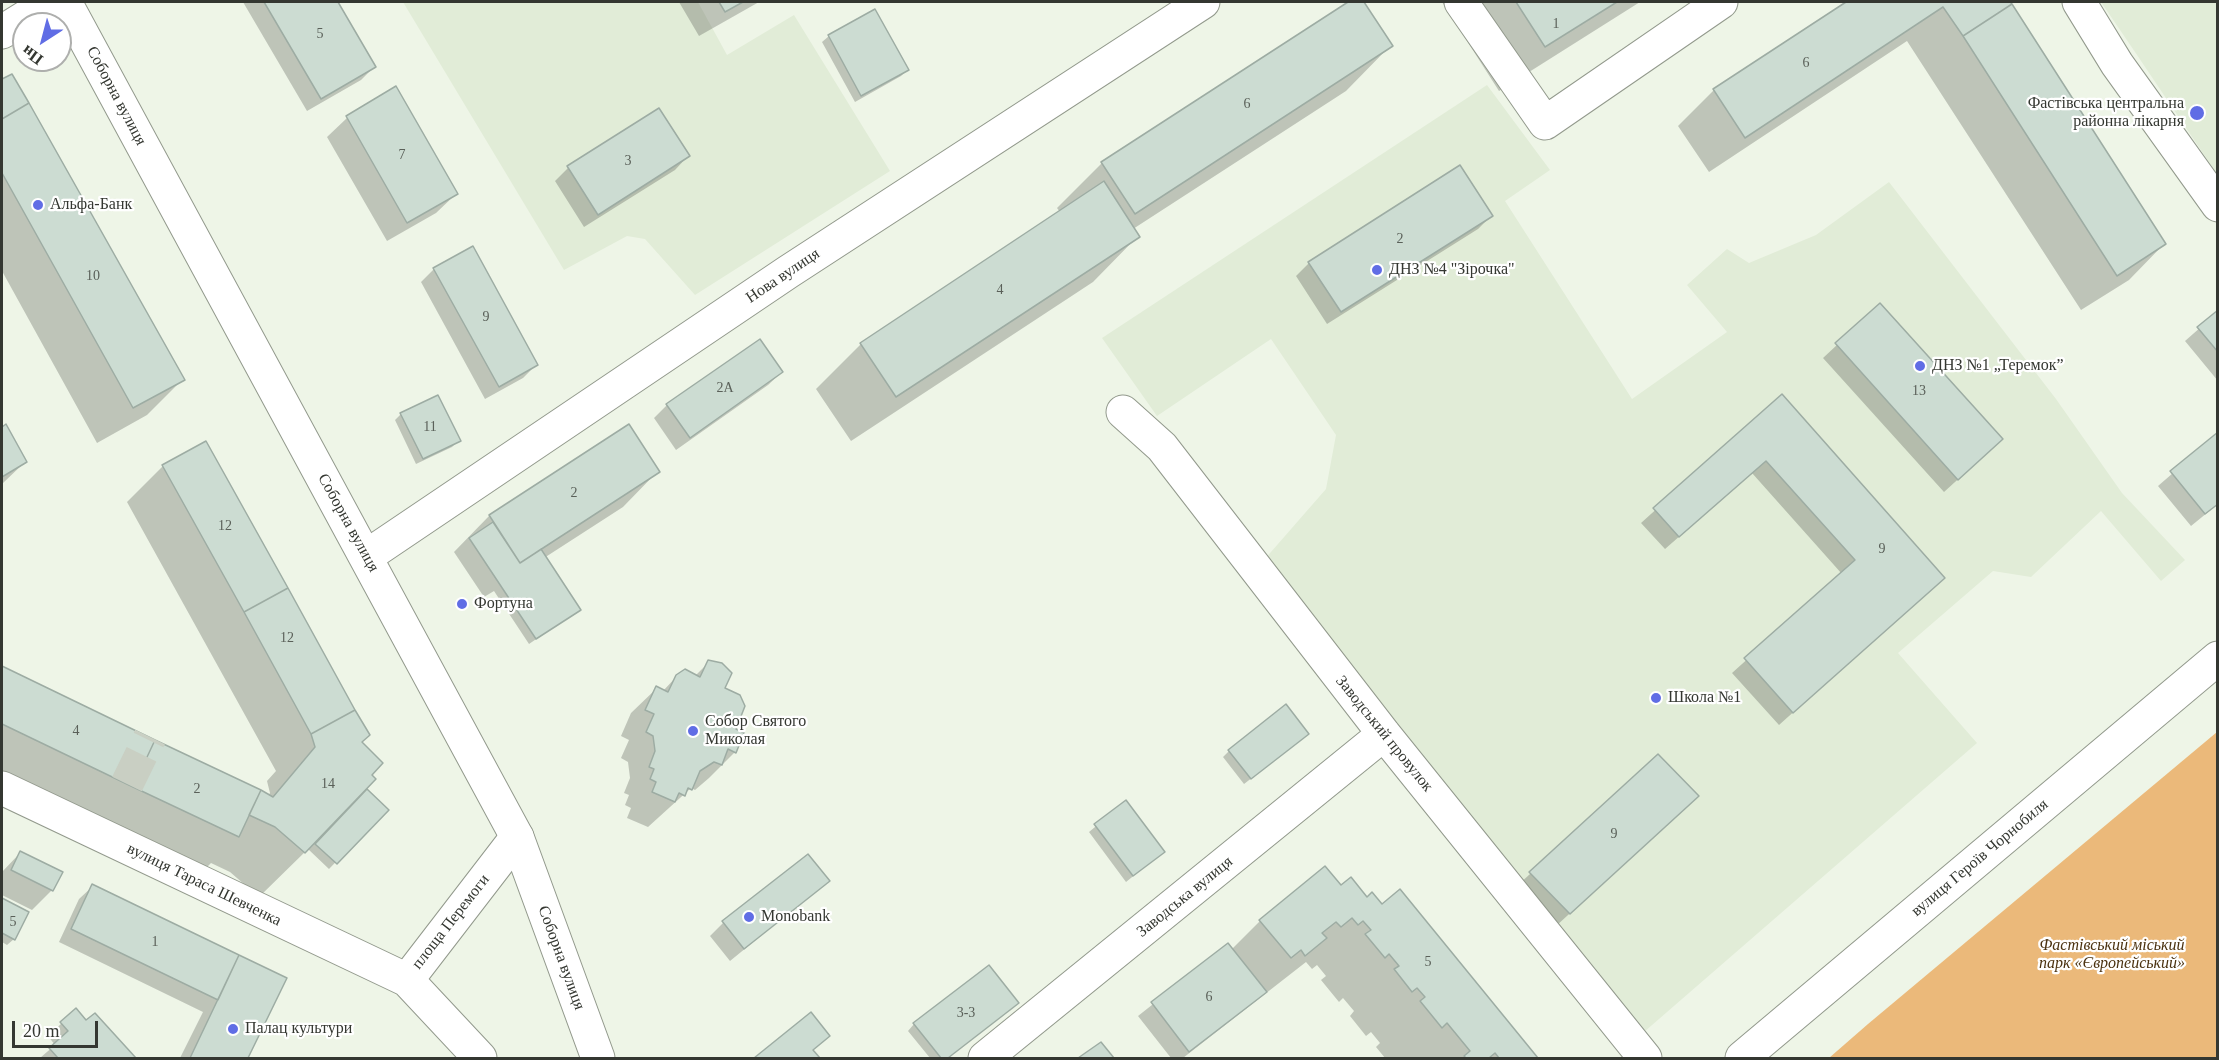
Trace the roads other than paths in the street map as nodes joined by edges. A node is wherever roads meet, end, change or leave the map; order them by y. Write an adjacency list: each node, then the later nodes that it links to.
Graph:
1 (50, 2): 7 (street)
2 (65, 2): 10 (street, Соборна вулиця)
3 (1203, 2): 10 (street, Нова вулиця)
4 (1461, 2): 5 (street)
5 (1721, 2)
6 (2079, 2): 8 (street)
7 (2, 32)
8 (2217, 205)
9 (1123, 412): 12 (street, Заводський провулок)
10 (367, 556): 14 (street, Соборна вулиця)
11 (2217, 658): 20 (street, вулиця Героїв Чорнобиля)
12 (1384, 734): 18 (street, Заводська вулиця); 19 (street, Заводський провулок)
13 (2, 788): 15 (street, вулиця Тараса Шевченка)
14 (517, 837): 15 (street, площа Перемоги); 17 (street, Соборна вулиця)
15 (407, 980): 16 (street, площа Перемоги)
16 (480, 1059)
17 (598, 1059)
18 (985, 1059)
19 (1645, 1059)
20 (1742, 1059)

